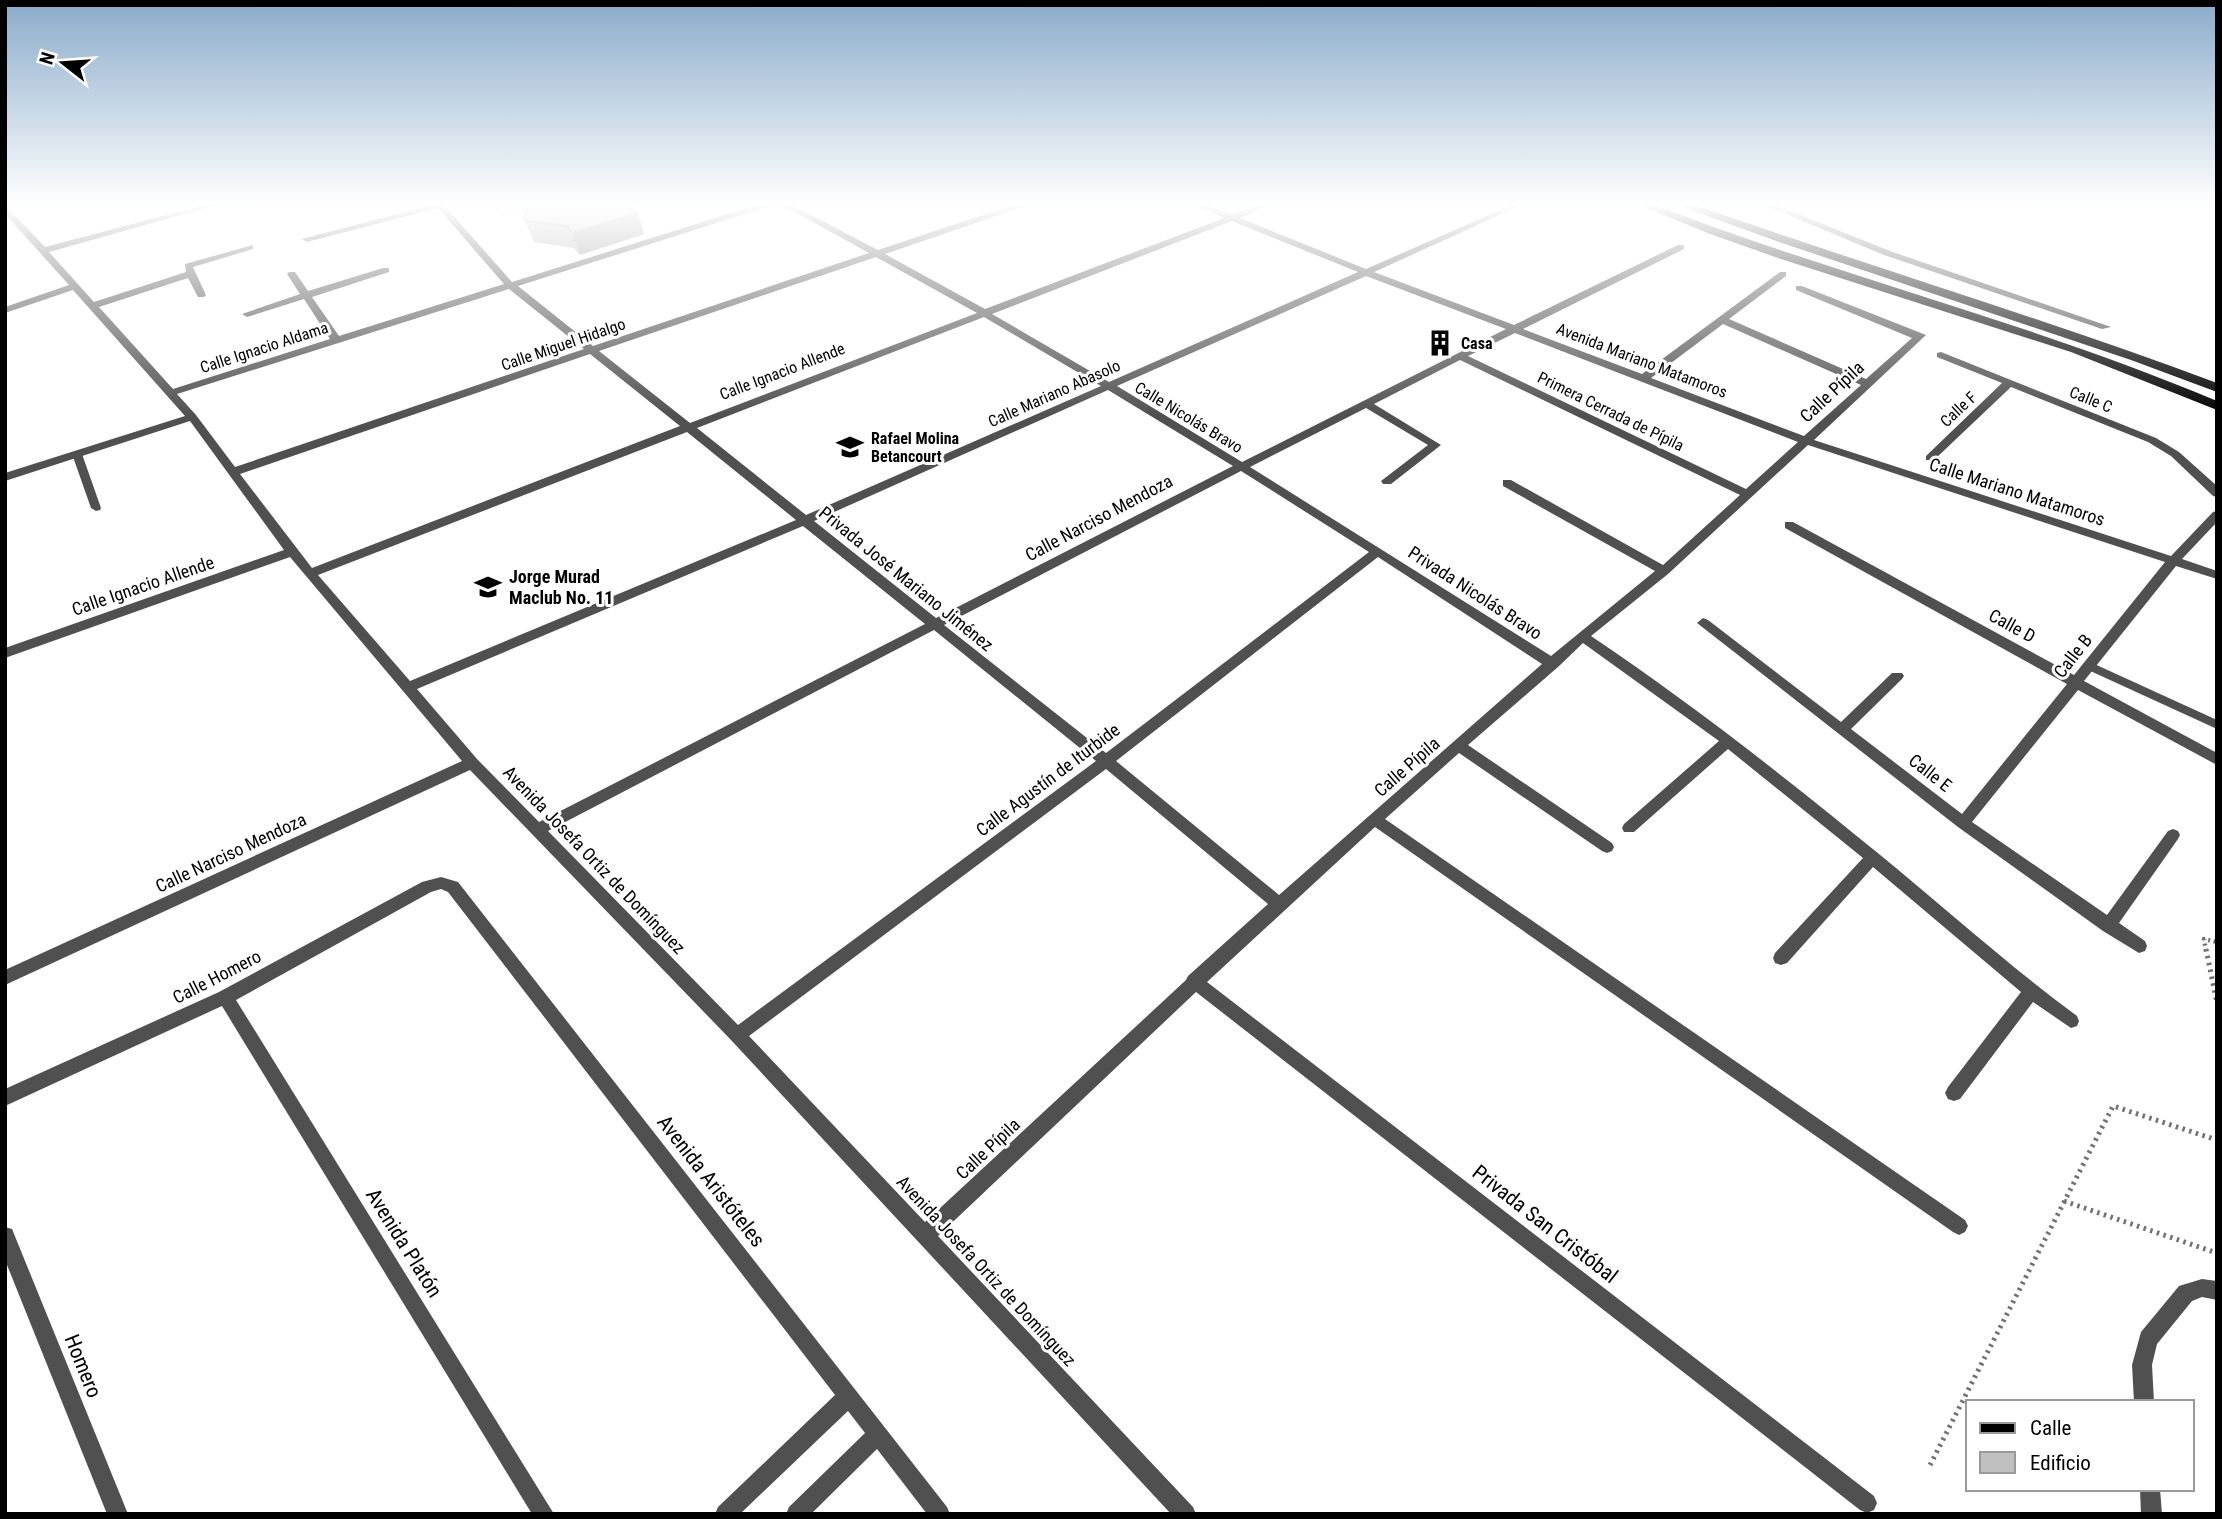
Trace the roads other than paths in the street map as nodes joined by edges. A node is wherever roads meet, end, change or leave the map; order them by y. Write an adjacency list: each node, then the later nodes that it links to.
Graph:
1 (191, 274): 21 (street)
2 (65, 275): 19 (street, Avenida Josefa Ortiz de Domínguez)
3 (188, 275): 23 (street)
4 (292, 275): 22 (street)
5 (371, 275): 22 (street)
6 (501, 275): 18 (street, Privada José Mariano Jiménez)
7 (538, 275): 18 (street, Calle Ignacio Aldama)
8 (815, 275): 31 (street, Calle Miguel Hidalgo)
9 (917, 275): 25 (street)
10 (1082, 275): 25 (street, Calle Ignacio Allende)
11 (1359, 275): 37 (street, Calle Mariano Abasolo)
12 (1373, 275): 28 (street, Avenida Mariano Matamoros)
13 (1623, 275): 28 (street, Calle Narciso Mendoza)
14 (1782, 275): 27 (street)
15 (1846, 275): 41 (main road)
16 (1888, 275): 38 (main road)
17 (1952, 275): 29 (street)
18 (509, 284): 30 (street, Calle Ignacio Aldama); 31 (street, Privada José Mariano Jiménez)
19 (75, 286): 23 (street, Avenida Josefa Ortiz de Domínguez); 24 (street)
20 (1799, 288): 36 (street, Calle Pípila)
21 (201, 295)
22 (304, 296): 26 (street); 30 (street)
23 (91, 306): 39 (street, Avenida Josefa Ortiz de Domínguez)
24 (5, 310)
25 (982, 313): 37 (street, Calle Nicolás Bravo); 43 (street, Calle Ignacio Allende)
26 (247, 314)
27 (1721, 319): 34 (street); 36 (street)
28 (1516, 327): 33 (street, Calle Narciso Mendoza); 34 (street, Avenida Mariano Matamoros)
29 (2106, 327)
30 (336, 340): 39 (street, Calle Ignacio Aldama)
31 (590, 352): 43 (street, Privada José Mariano Jiménez); 48 (street, Calle Miguel Hidalgo)
32 (1941, 355): 35 (street, Calle C)
33 (1460, 356): 40 (street, Calle Narciso Mendoza); 53 (street, Primera Cerrada de Pípila)
34 (1643, 378): 44 (street, Avenida Mariano Matamoros)
35 (2009, 383): 46 (street, Calle F); 52 (street, Calle C)
36 (1868, 384): 44 (street, Calle Pípila)
37 (1108, 387): 47 (street, Calle Nicolás Bravo); 56 (street, Calle Mariano Abasolo)
38 (2217, 388)
39 (170, 393): 42 (street, Avenida Josefa Ortiz de Domínguez)
40 (1367, 404): 47 (street, Calle Narciso Mendoza); 50 (street)
41 (2214, 405)
42 (192, 417): 45 (street); 48 (street, Avenida Josefa Ortiz de Domínguez)
43 (688, 426): 56 (street, Privada José Mariano Jiménez); 62 (street, Calle Ignacio Allende)
44 (1807, 441): 53 (street, Calle Pípila); 60 (street, Calle Mariano Matamoros)
45 (77, 454): 49 (street); 54 (lane)
46 (1930, 458)
47 (1238, 466): 58 (street, Calle Nicolás Bravo); 65 (street, Calle Narciso Mendoza)
48 (233, 472): 59 (street, Avenida Josefa Ortiz de Domínguez)
49 (5, 477)
50 (1387, 481)
51 (1507, 483): 61 (street)
52 (2217, 493)
53 (1749, 495): 61 (street, Calle Pípila)
54 (96, 508)
55 (2217, 515): 60 (street, Calle B)
56 (806, 520): 65 (street, Privada José Mariano Jiménez); 72 (street, Calle Mariano Abasolo)
57 (1788, 525): 71 (street, Calle D)
58 (1378, 551): 68 (street, Privada Nicolás Bravo); 78 (street, Calle Agustín de Iturbide)
59 (292, 552): 62 (street, Avenida Josefa Ortiz de Domínguez); 67 (street, Calle Ignacio Allende)
60 (2173, 561): 63 (street, Calle Mariano Matamoros); 69 (street, Calle B)
61 (1664, 571): 66 (street, Calle Pípila)
62 (310, 573): 72 (street, Avenida Josefa Ortiz de Domínguez)
63 (2217, 575)
64 (1703, 623): 74 (street, Calle E)
65 (936, 625): 78 (street, Privada José Mariano Jiménez); 83 (street, Calle Narciso Mendoza)
66 (1582, 636): 68 (street, Calle Pípila); 75 (street)
67 (5, 653)
68 (1553, 664): 76 (street, Calle Pípila)
69 (2090, 666): 71 (street, Calle B); 73 (lane)
70 (1898, 676): 74 (street)
71 (2077, 683): 77 (street, Calle D); 81 (street, Calle B)
72 (406, 688): 79 (street, Avenida Josefa Ortiz de Domínguez)
73 (2217, 725)
74 (1842, 729): 81 (street, Calle E)
75 (1727, 742): 82 (street); 86 (street)
76 (1460, 746): 80 (street, Calle Pípila); 85 (street)
77 (2217, 760)
78 (1106, 761): 88 (street, Privada José Mariano Jiménez); 97 (street, Calle Agustín de Iturbide)
79 (472, 763): 83 (street, Avenida Josefa Ortiz de Domínguez); 92 (street, Calle Narciso Mendoza)
80 (1376, 820): 88 (street, Calle Pípila); 100 (street)
81 (1963, 823): 89 (street, Calle E)
82 (1629, 828)
83 (538, 829): 97 (street, Avenida Josefa Ortiz de Domínguez)
84 (2173, 835): 89 (street)
85 (1607, 847)
86 (1873, 858): 91 (street); 94 (street)
87 (441, 883): 95 (street, Calle Homero); 104 (street, Avenida Aristóteles)
88 (1279, 904): 93 (street, Calle Pípila)
89 (2108, 926): 90 (street, Calle E)
90 (2139, 946)
91 (1782, 958)
92 (5, 978)
93 (1195, 981): 101 (street, Calle Pípila); 108 (street, Privada San Cristóbal)
94 (2031, 992): 96 (street); 98 (street)
95 (225, 997): 99 (street, Calle Homero); 110 (street, Avenida Platón)
96 (2071, 1021)
97 (737, 1035): 101 (street, Avenida Josefa Ortiz de Domínguez)
98 (1954, 1093)
99 (5, 1098)
100 (1959, 1226)
101 (925, 1235): 114 (street, Avenida Josefa Ortiz de Domínguez)
102 (5, 1236): 109 (street, Homero)
103 (2217, 1291): 105 (street)
104 (849, 1396): 106 (street, Avenida Aristóteles); 111 (street)
105 (2144, 1400)
106 (878, 1434): 112 (street); 113 (street, Avenida Aristóteles)
107 (2150, 1491): 115 (street)
108 (1867, 1503)
109 (118, 1514)
110 (544, 1514)
111 (725, 1514)
112 (796, 1514)
113 (940, 1514)
114 (1186, 1514)
115 (2152, 1514)

